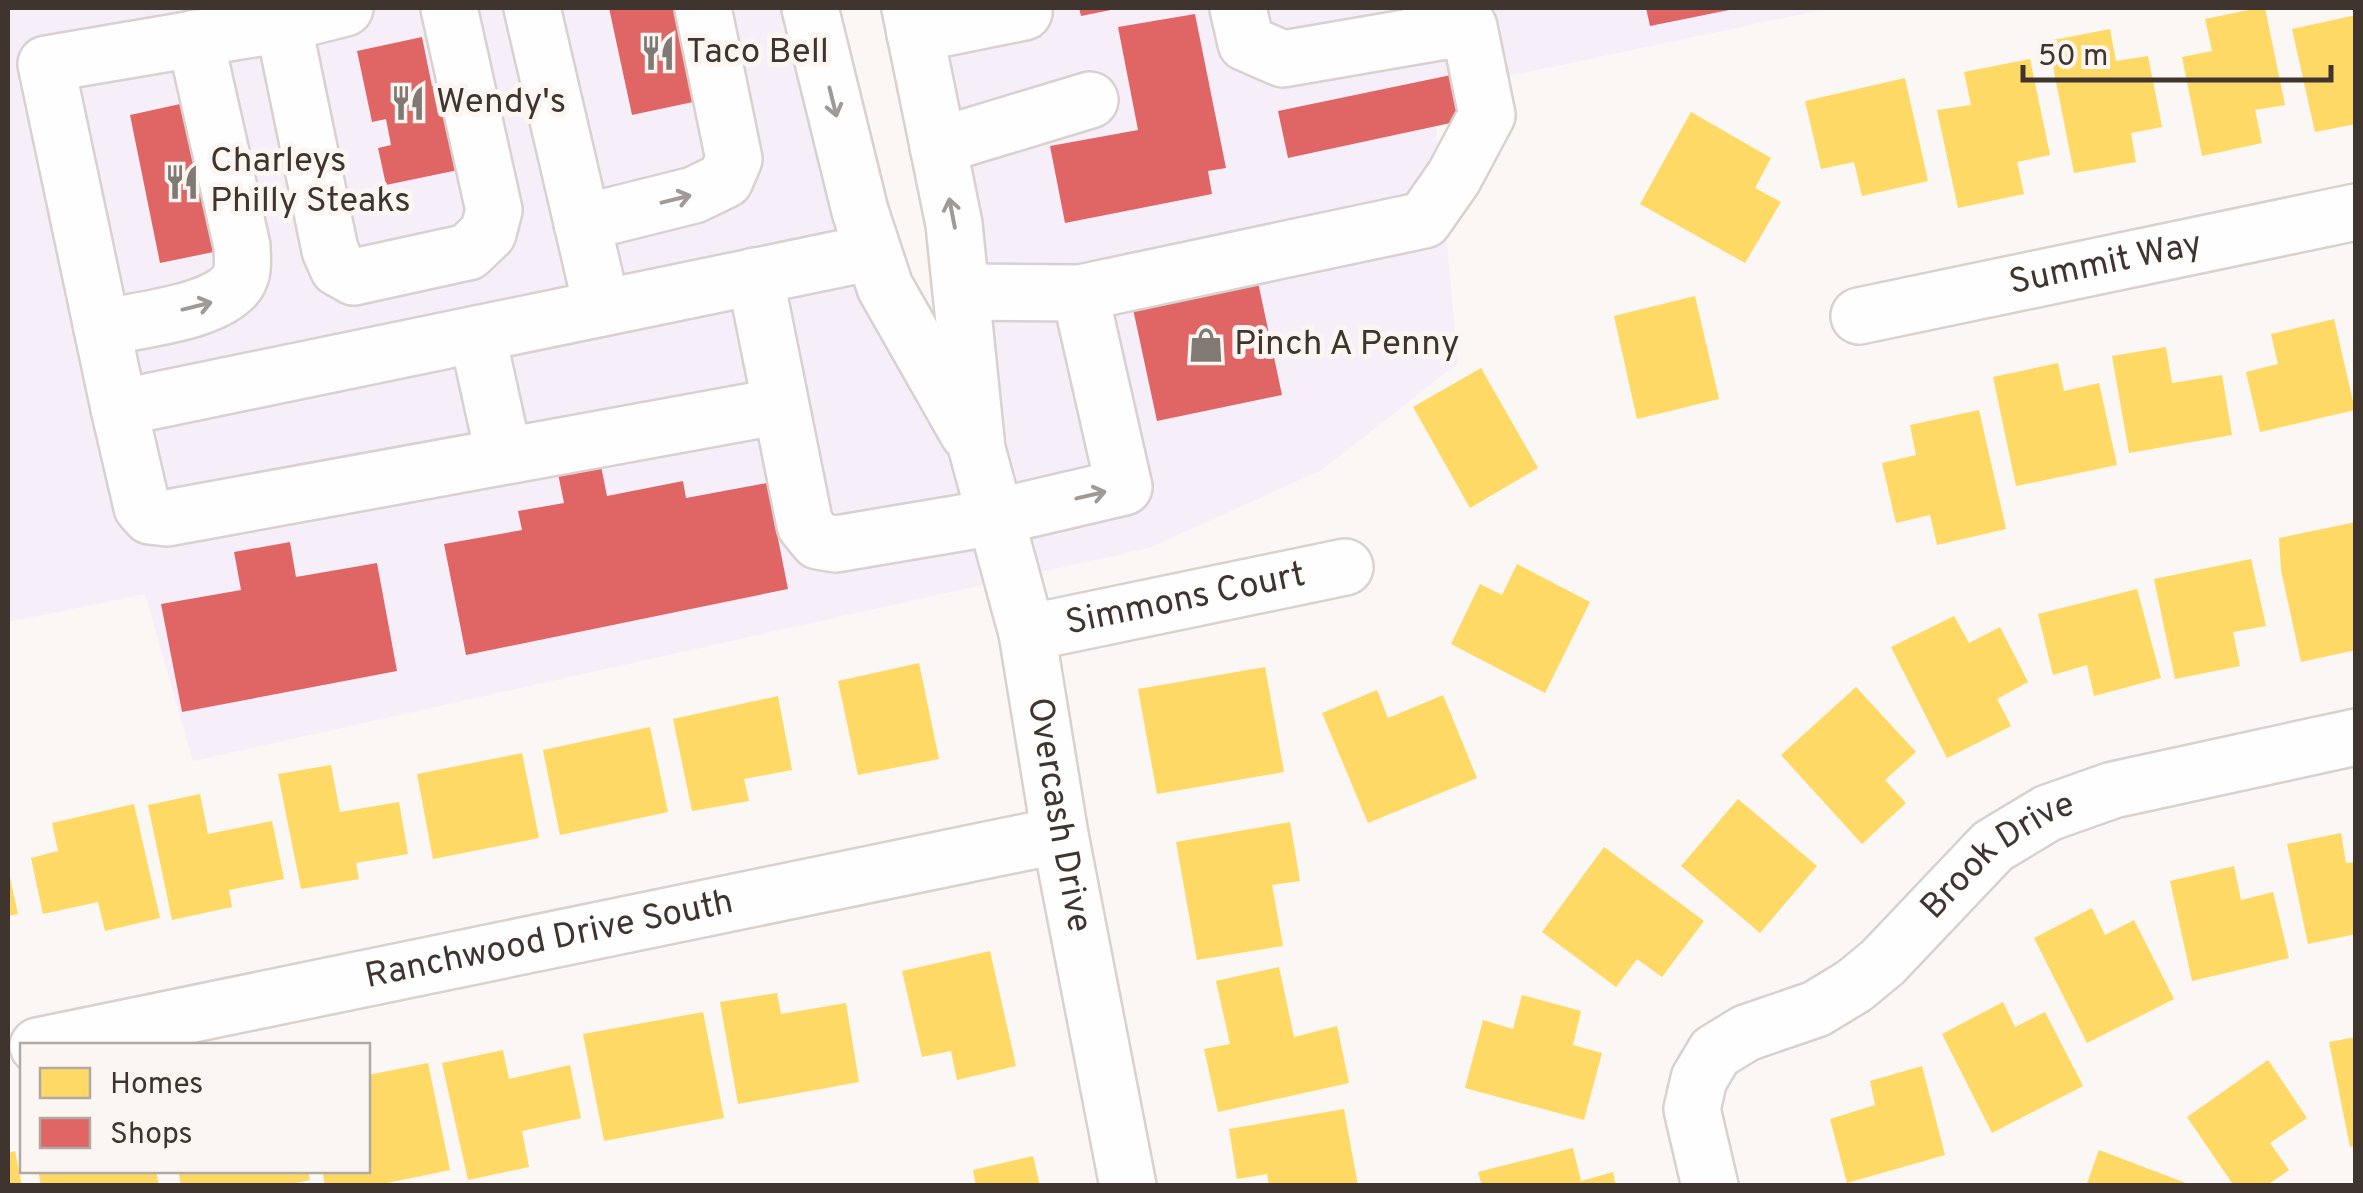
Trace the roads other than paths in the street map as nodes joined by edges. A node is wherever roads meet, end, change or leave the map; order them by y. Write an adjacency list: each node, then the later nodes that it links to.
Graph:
1 (346, 8): 8 (street)
2 (449, 8): 18 (street)
3 (532, 8): 16 (street)
4 (703, 8): 16 (street, one-way to 4)
5 (810, 8): 17 (street, Overcash Drive, one-way to 17)
6 (1238, 8): 9 (street)
7 (1024, 12): 10 (street)
8 (283, 13): 11 (street); 18 (street)
9 (1474, 17): 21 (street)
10 (912, 21): 14 (street, Overcash Drive)
11 (196, 38): 12 (street); 24 (street, one-way to 11)
12 (27, 68): 24 (street)
13 (1090, 100): 14 (street)
14 (938, 146): 20 (street, Overcash Drive, one-way to 14)
15 (2356, 212): 23 (street, Summit Way)
16 (582, 223): 22 (street)
17 (873, 252): 19 (street); 29 (street, Overcash Drive)
18 (340, 270): 26 (street)
19 (755, 276): 22 (street); 27 (street)
20 (962, 292): 21 (street); 29 (street, Overcash Drive)
21 (1080, 293): 31 (street, one-way to 21)
22 (602, 308): 25 (street)
23 (1858, 316)
24 (102, 328): 28 (street)
25 (476, 334): 26 (street); 30 (street)
26 (358, 360): 28 (street)
27 (780, 406): 30 (street); 31 (street)
28 (120, 408): 30 (street)
29 (977, 449): 31 (street, Overcash Drive)
30 (504, 456)
31 (996, 517): 33 (street, Overcash Drive)
32 (1345, 567): 33 (street, Simmons Court)
33 (1027, 633): 35 (street, Overcash Drive)
34 (2356, 737): 38 (street, Brook Drive)
35 (1060, 835): 36 (street, Ranchwood Drive South); 37 (street, Overcash Drive)
36 (53, 1043)
37 (1128, 1186)
38 (1710, 1186)

